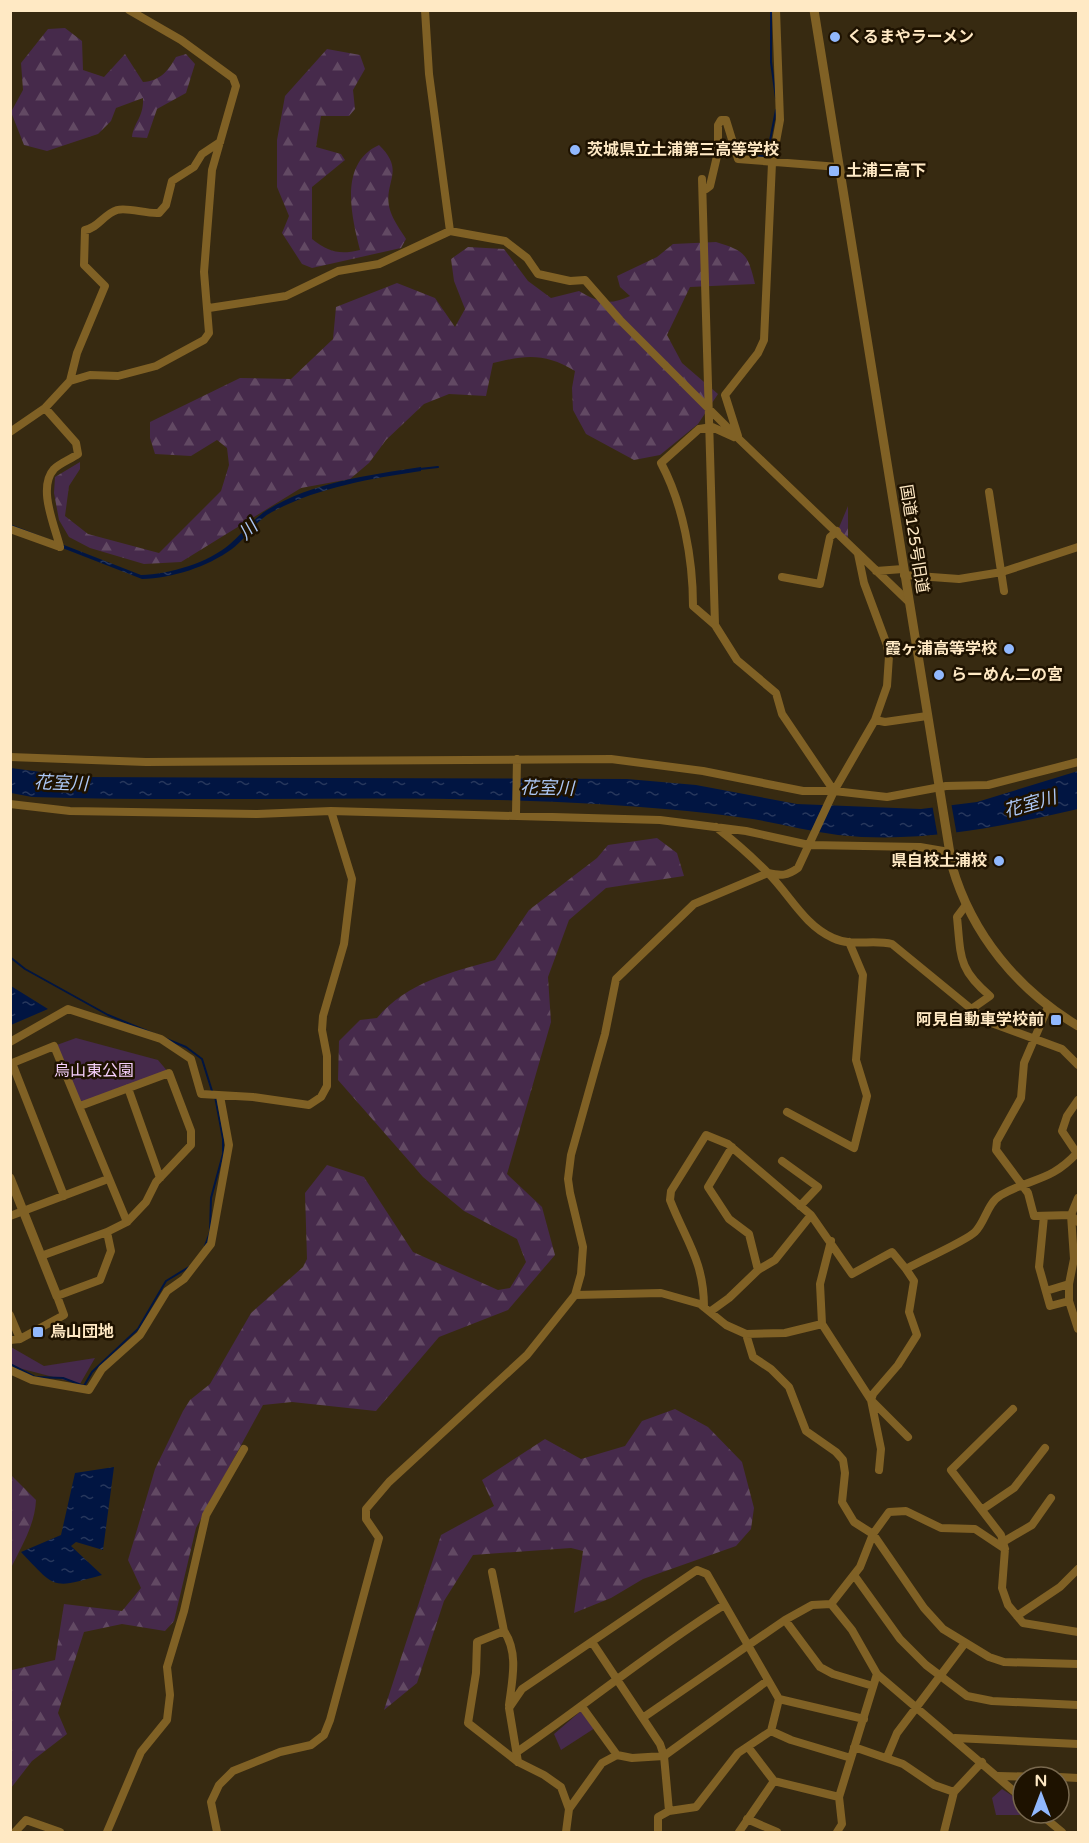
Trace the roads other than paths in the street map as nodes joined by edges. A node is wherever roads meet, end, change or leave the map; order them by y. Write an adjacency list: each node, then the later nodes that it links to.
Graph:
1 (129, 10): 5 (street)
2 (425, 10): 10 (street)
3 (776, 10): 6 (street)
4 (814, 10): 7 (street, 国道125号旧道)
5 (220, 142): 11 (street); 12 (street)
6 (772, 163): 7 (street); 9 (street); 17 (street)
7 (839, 167): 24 (street, 国道125号旧道)
8 (702, 179): 14 (street)
9 (706, 189)
10 (450, 231): 11 (street); 14 (street)
11 (209, 308): 12 (street)
12 (70, 381): 13 (street)
13 (45, 408): 16 (street); 19 (street)
14 (709, 408): 15 (street); 17 (street)
15 (709, 428): 17 (street); 29 (street); 29 (street)
16 (10, 432)
17 (740, 440): 20 (street)
18 (989, 492): 25 (street)
19 (10, 529)
20 (837, 531): 22 (street); 26 (street)
21 (1078, 547): 25 (street)
22 (858, 554): 23 (street); 31 (street)
23 (876, 571): 24 (street); 28 (street)
24 (904, 572): 25 (street); 28 (street, 国道125号旧道)
25 (1002, 572): 27 (street)
26 (782, 577)
27 (1004, 591)
28 (908, 601): 30 (street, 国道125号旧道)
29 (715, 625): 36 (street)
30 (927, 716): 31 (street); 35 (street, 国道125号旧道)
31 (875, 720): 36 (street)
32 (10, 757): 33 (street)
33 (517, 759): 36 (street); 39 (street)
34 (1078, 762): 35 (street)
35 (939, 792): 36 (street); 42 (street, 国道125号旧道)
36 (832, 794): 41 (street)
37 (10, 804): 38 (street)
38 (331, 812): 39 (street); 54 (street)
39 (516, 814): 40 (street)
40 (714, 826): 41 (street); 43 (street)
41 (809, 845): 42 (street); 43 (street)
42 (949, 852): 44 (street, 国道125号旧道)
43 (768, 873): 45 (street); 83 (street)
44 (966, 905): 46 (street, 国道125号旧道); 47 (street)
45 (849, 942): 47 (street); 57 (street)
46 (1048, 1007): 48 (street, 国道125号旧道); 49 (street)
47 (970, 1010): 49 (street)
48 (1078, 1026)
49 (1036, 1038): 52 (street); 64 (street)
50 (10, 1042): 54 (street)
51 (11, 1063): 56 (street); 65 (street)
52 (1078, 1065)
53 (128, 1088): 56 (street); 62 (street); 62 (street)
54 (220, 1096): 93 (street)
55 (1078, 1100): 59 (street)
56 (80, 1106): 63 (street)
57 (787, 1112)
58 (732, 1147): 67 (street); 80 (street); 86 (street)
59 (1078, 1154): 64 (street)
60 (783, 1161): 67 (street)
61 (10, 1178): 68 (street)
62 (160, 1178): 73 (street)
63 (108, 1179): 65 (street); 73 (street)
64 (1022, 1185): 72 (street); 79 (street)
65 (64, 1196): 68 (street)
66 (1078, 1198): 70 (street)
67 (800, 1206): 69 (street)
68 (24, 1211): 71 (street); 77 (street)
69 (811, 1215): 76 (street); 80 (street)
70 (1071, 1215): 72 (street); 74 (street); 78 (street)
71 (10, 1216)
72 (1044, 1216): 82 (street)
73 (127, 1222): 75 (street)
74 (1078, 1222)
75 (107, 1232): 77 (street); 84 (street)
76 (831, 1241): 79 (street); 88 (street)
77 (41, 1256): 84 (street)
78 (1076, 1260): 81 (street)
79 (906, 1269): 94 (street)
80 (758, 1270): 86 (street)
81 (1069, 1284): 82 (street); 85 (street)
82 (1046, 1292): 85 (street)
83 (575, 1295): 86 (street); 150 (street)
84 (57, 1296): 91 (street)
85 (1070, 1301): 89 (street)
86 (708, 1309): 90 (street)
87 (10, 1315): 91 (street)
88 (822, 1324): 90 (street); 94 (street)
89 (1078, 1329)
90 (746, 1334): 102 (street)
91 (20, 1339): 92 (street)
92 (10, 1340)
93 (10, 1370)
94 (872, 1400): 96 (street); 99 (street)
95 (1013, 1409): 101 (street)
96 (908, 1437)
97 (1045, 1448): 101 (street)
98 (244, 1449): 153 (street)
99 (879, 1470)
100 (1051, 1498): 103 (street)
101 (983, 1509): 103 (street)
102 (873, 1534): 103 (street); 106 (street); 115 (street)
103 (1004, 1545): 109 (street)
104 (1078, 1569): 109 (street)
105 (492, 1572): 111 (street)
106 (854, 1575): 107 (street); 118 (street)
107 (831, 1604): 110 (street); 117 (street)
108 (724, 1605): 113 (street); 114 (street); 119 (street)
109 (1017, 1616): 112 (street)
110 (785, 1620): 114 (street); 121 (street)
111 (504, 1631): 124 (street); 139 (street)
112 (1078, 1632)
113 (592, 1642): 119 (street); 124 (street)
114 (747, 1643): 120 (street); 127 (street)
115 (965, 1643): 116 (street); 118 (street)
116 (1078, 1664)
117 (877, 1674): 121 (street); 126 (street)
118 (939, 1675): 123 (street); 126 (street)
119 (618, 1679): 125 (street); 127 (street)
120 (768, 1681): 122 (street); 136 (street)
121 (873, 1686): 128 (street)
122 (779, 1699): 128 (street); 129 (street)
123 (1078, 1705)
124 (509, 1708): 134 (street)
125 (583, 1708): 134 (street); 135 (street)
126 (915, 1708): 130 (street); 137 (street)
127 (644, 1717): 136 (street)
128 (864, 1719): 133 (street)
129 (771, 1731): 132 (street); 138 (street)
130 (955, 1738): 131 (street); 140 (street)
131 (1078, 1744)
132 (748, 1747): 143 (street); 148 (street)
133 (854, 1747): 137 (street); 138 (street)
134 (517, 1752): 139 (street)
135 (617, 1755): 136 (street); 147 (street)
136 (664, 1756): 148 (street)
137 (886, 1757): 145 (street)
138 (851, 1758): 146 (street)
139 (518, 1762): 147 (street)
140 (982, 1762): 141 (street); 145 (street)
141 (998, 1776): 142 (street); 144 (street)
142 (1011, 1776)
143 (774, 1782): 146 (street); 149 (street)
144 (1011, 1788)
145 (954, 1792): 159 (street)
146 (839, 1797): 158 (street)
147 (569, 1809): 154 (street)
148 (669, 1811): 155 (street)
149 (747, 1819): 156 (street); 157 (street)
150 (219, 1832)
151 (15, 1833): 152 (street)
152 (60, 1833)
153 (108, 1833)
154 (566, 1833)
155 (658, 1833)
156 (739, 1833)
157 (777, 1833)
158 (837, 1833)
159 (944, 1833)

